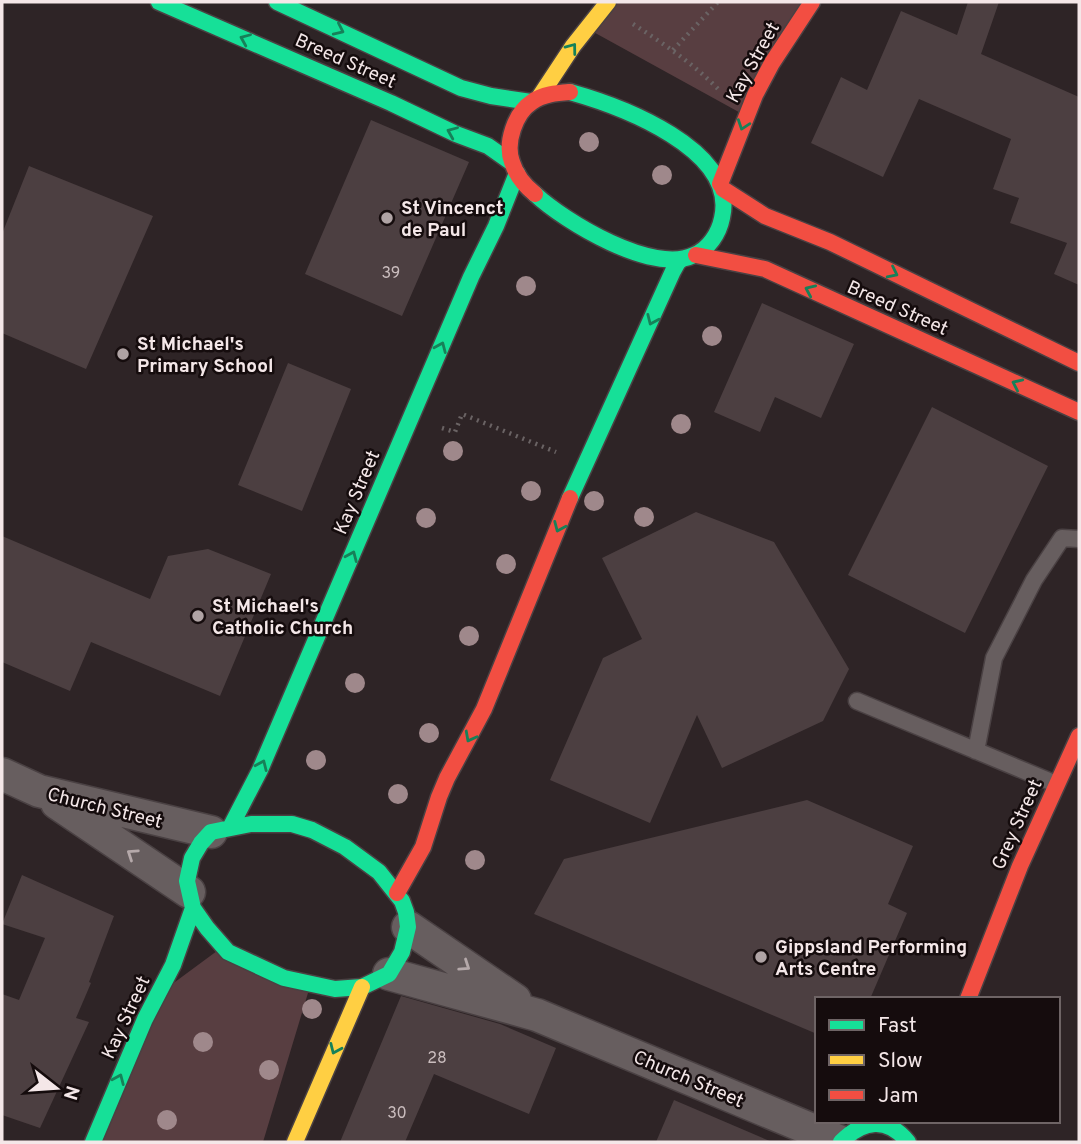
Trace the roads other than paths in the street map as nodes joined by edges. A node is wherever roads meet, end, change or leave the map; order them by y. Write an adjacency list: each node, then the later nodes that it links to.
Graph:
1 (159, 2): 6 (street, Breed Street, one-way to 1)
2 (276, 2): 5 (street, Breed Street, one-way to 5)
3 (812, 2): 7 (street, Kay Street, one-way to 7)
4 (606, 4): 5 (street, one-way to 4)
5 (536, 99): 6 (street); 7 (street)
6 (514, 168): 8 (street); 18 (street, Kay Street, one-way to 6)
7 (722, 187): 8 (street); 9 (street, Breed Street, one-way to 9)
8 (689, 257): 10 (street, Breed Street, one-way to 8); 19 (street, one-way to 19)
9 (1079, 363)
10 (1079, 412)
11 (1079, 539): 14 (lane)
12 (857, 701): 14 (lane)
13 (1079, 736): 16 (street, Grey Street)
14 (976, 751): 16 (lane)
15 (2, 774): 17 (street, Church Street)
16 (1056, 784): 22 (street, Grey Street)
17 (39, 791): 18 (street, Church Street); 20 (street, one-way to 17)
18 (221, 829): 19 (street); 20 (street)
19 (397, 893): 21 (street)
20 (191, 900): 23 (street); 30 (street, Kay Street, one-way to 20)
21 (408, 927): 23 (street); 26 (street, Church Street, one-way to 26)
22 (992, 931): 24 (street, Grey Street); 25 (street, Grey Street)
23 (376, 980): 26 (street, Church Street); 31 (street, one-way to 31)
24 (956, 997)
25 (969, 997)
26 (537, 1015): 32 (street, Church Street)
27 (872, 1123): 32 (street)
28 (885, 1123): 29 (street)
29 (914, 1139)
30 (93, 1142)
31 (295, 1142)
32 (841, 1142)

